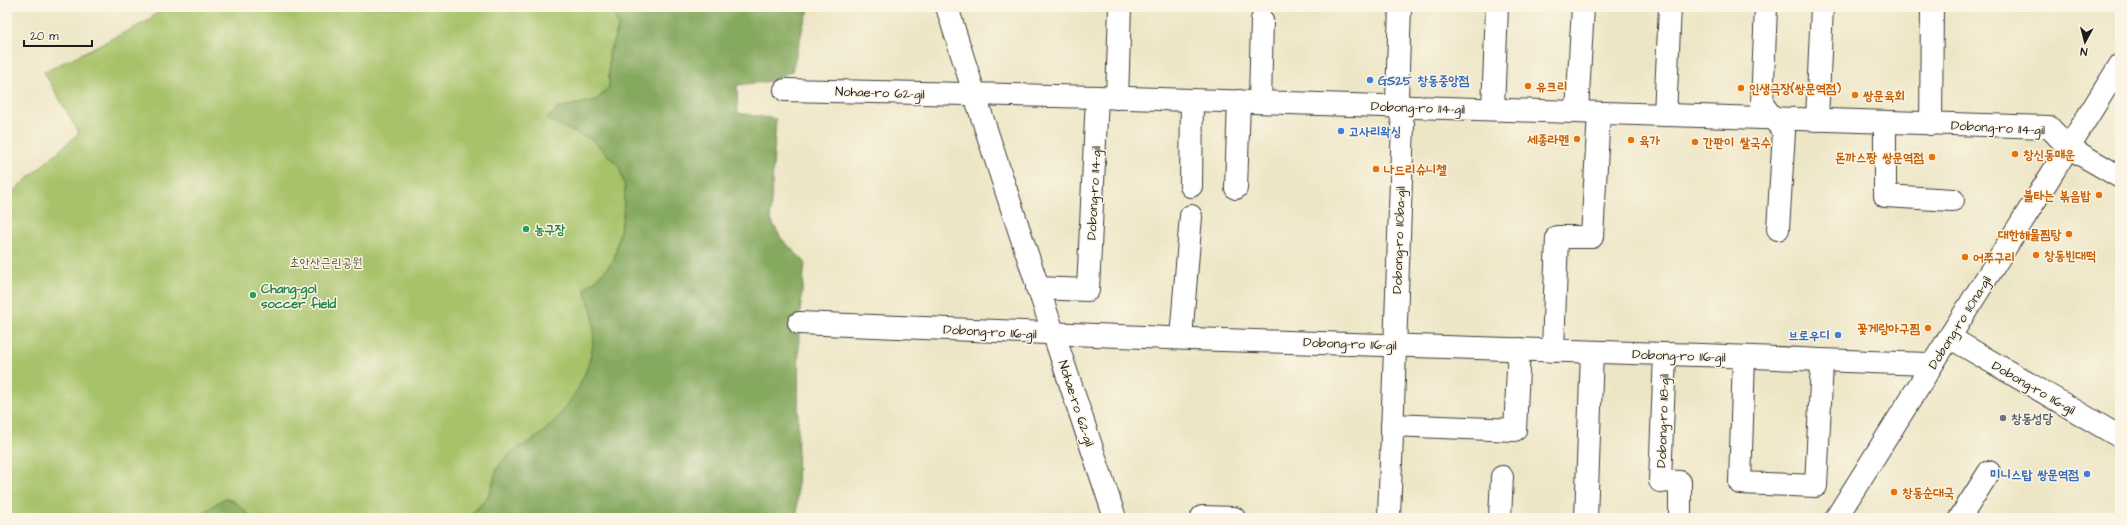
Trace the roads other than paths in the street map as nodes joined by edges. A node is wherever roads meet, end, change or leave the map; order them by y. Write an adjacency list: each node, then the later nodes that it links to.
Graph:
1 (947, 7): 13 (street, Nohae-ro 62-gil)
2 (1120, 7): 14 (street, Dobong-ro 114-gil)
3 (1400, 7): 17 (street, Dobong-ro 110ba-gil)
4 (1497, 7): 18 (street)
5 (1583, 7): 19 (street)
6 (1670, 7): 21 (street)
7 (1766, 7): 22 (street)
8 (1822, 7): 23 (street)
9 (1932, 7): 25 (street)
10 (1262, 20): 16 (street)
11 (2120, 65): 26 (street, Dobong-ro 110na-gil)
12 (785, 90): 13 (street, Nohae-ro 62-gil)
13 (974, 94): 14 (street, Dobong-ro 114-gil); 33 (street, Nohae-ro 62-gil)
14 (1107, 97): 15 (street, Dobong-ro 114-gil); 33 (street, Dobong-ro 114-gil)
15 (1192, 100): 16 (street, Dobong-ro 114-gil); 28 (street)
16 (1249, 101): 17 (street, Dobong-ro 114-gil); 29 (street)
17 (1399, 106): 18 (street, Dobong-ro 114-gil); 38 (street, Dobong-ro 110ba-gil)
18 (1493, 109): 19 (street, Dobong-ro 114-gil)
19 (1577, 112): 20 (street, Dobong-ro 114-gil)
20 (1599, 113): 21 (street, Dobong-ro 114-gil); 40 (street)
21 (1665, 115): 22 (street, Dobong-ro 114-gil)
22 (1773, 118): 23 (street, Dobong-ro 114-gil); 32 (street)
23 (1817, 120): 24 (street, Dobong-ro 114-gil)
24 (1885, 122): 25 (street, Dobong-ro 114-gil); 30 (street)
25 (1931, 124): 26 (street, Dobong-ro 114-gil)
26 (2068, 147): 27 (street, Dobong-ro 114-gil); 36 (street, Dobong-ro 110na-gil)
27 (2120, 177)
28 (1191, 186)
29 (1236, 188)
30 (1953, 200)
31 (1191, 216): 37 (street)
32 (1778, 229)
33 (1037, 288): 35 (street, Nohae-ro 62-gil)
34 (799, 323): 35 (street, Dobong-ro 116-gil)
35 (1054, 334): 37 (street, Dobong-ro 116-gil); 51 (street, Nohae-ro 62-gil)
36 (1949, 337): 45 (street, Dobong-ro 110na-gil); 47 (street, Dobong-ro 116-gil)
37 (1181, 338): 38 (street, Dobong-ro 116-gil)
38 (1394, 344): 39 (street, Dobong-ro 116-gil); 46 (street, Dobong-ro 110ba-gil)
39 (1519, 350): 40 (street, Dobong-ro 116-gil); 46 (street)
40 (1553, 351): 41 (street, Dobong-ro 116-gil)
41 (1592, 352): 42 (street, Dobong-ro 116-gil); 55 (street)
42 (1665, 354): 43 (street, Dobong-ro 116-gil); 56 (street, Dobong-ro 118-gil)
43 (1744, 356): 44 (street, Dobong-ro 116-gil); 44 (street, Dobong-ro 116-gil)
44 (1822, 362): 45 (street, Dobong-ro 116-gil)
45 (1932, 364): 57 (street, Dobong-ro 110na-gil)
46 (1392, 425): 53 (street, Dobong-ro 110ba-gil)
47 (2120, 437)
48 (1989, 472): 58 (street)
49 (1502, 477): 54 (street)
50 (1202, 517): 52 (street)
51 (1115, 518)
52 (1234, 518)
53 (1389, 518)
54 (1500, 518)
55 (1586, 518)
56 (1680, 518)
57 (1836, 518)
58 (1960, 518)

